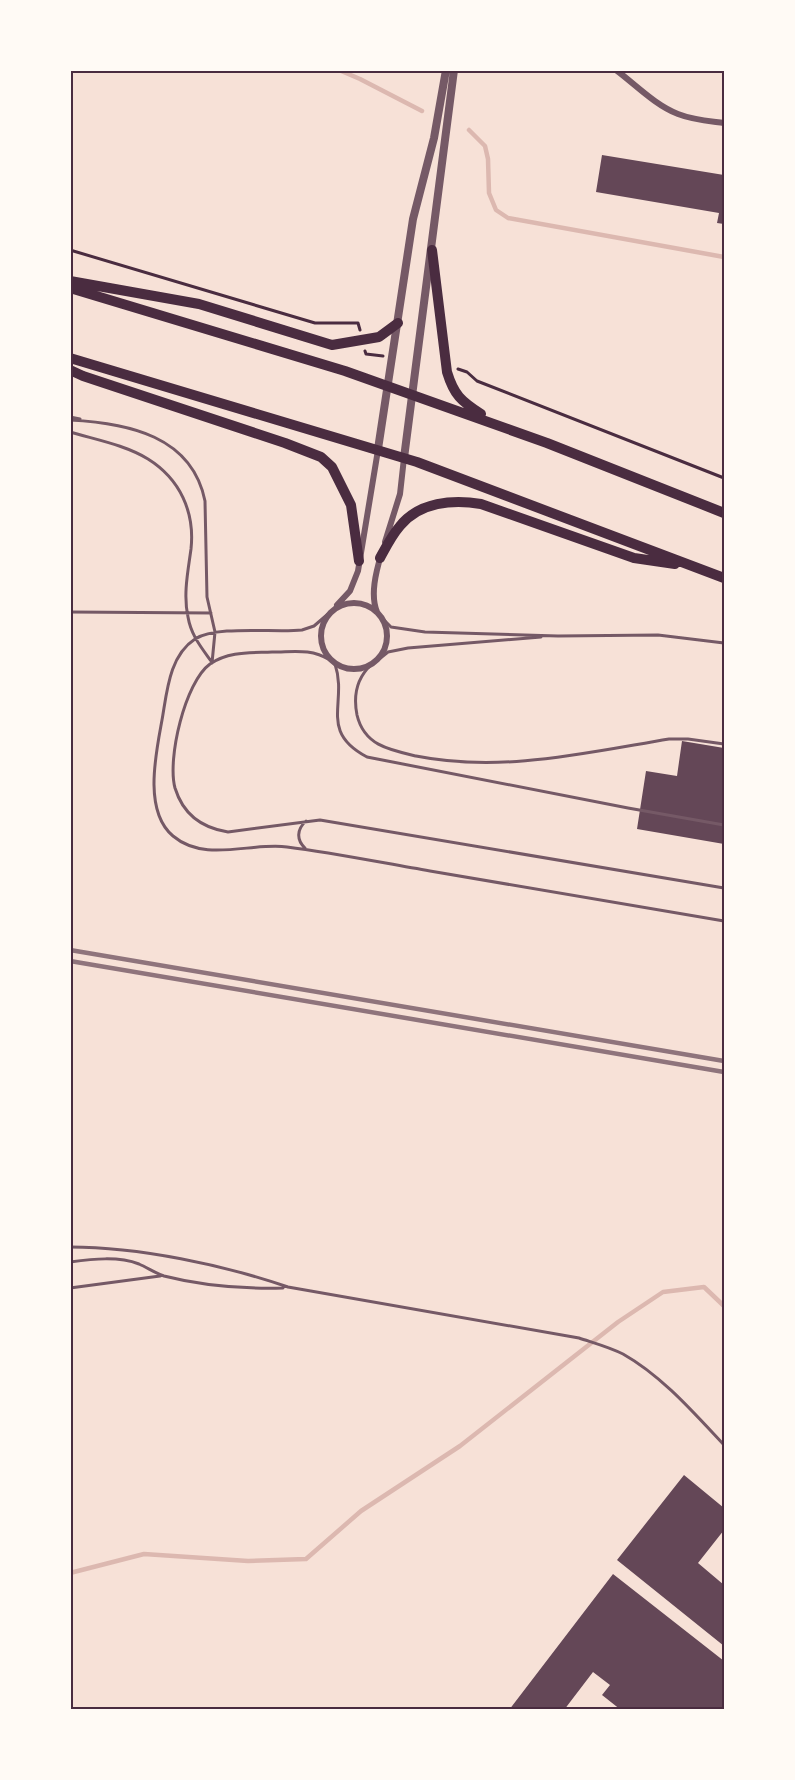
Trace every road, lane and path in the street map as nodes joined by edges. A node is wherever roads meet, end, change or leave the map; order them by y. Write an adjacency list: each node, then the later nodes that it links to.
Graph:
1 (446, 70): 9 (street)
2 (454, 70): 6 (street)
3 (616, 70): 4 (street)
4 (724, 123)
5 (70, 250): 10 (path)
6 (432, 250): 14 (highway); 16 (street)
7 (70, 280): 10 (highway)
8 (70, 288): 15 (highway)
9 (398, 323): 10 (highway); 12 (street)
10 (362, 341): 12 (path)
11 (70, 358): 20 (highway)
12 (392, 358): 15 (street)
13 (70, 370): 25 (highway)
14 (447, 372): 18 (highway); 22 (path)
15 (388, 386): 16 (highway); 20 (street)
16 (411, 394): 18 (highway); 21 (street)
17 (70, 418): 31 (lane)
18 (499, 425): 23 (highway)
19 (71, 433): 30 (lane)
20 (378, 449): 21 (highway); 25 (street)
21 (404, 458): 24 (street); 26 (highway)
22 (724, 478)
23 (724, 513)
24 (380, 558): 26 (highway); 32 (street)
25 (359, 561): 29 (street)
26 (693, 566): 27 (highway)
27 (724, 578)
28 (70, 612): 30 (lane)
29 (330, 612): 32 (street); 33 (lane); 38 (street)
30 (187, 613): 31 (lane); 35 (lane)
31 (211, 613): 33 (lane)
32 (380, 616): 34 (lane); 37 (street)
33 (215, 632): 35 (lane); 39 (lane)
34 (558, 636): 36 (lane); 37 (lane)
35 (195, 639): 39 (lane); 44 (lane)
36 (724, 643)
37 (378, 660): 40 (street)
38 (332, 662): 39 (lane); 40 (street); 43 (lane)
39 (212, 663): 42 (lane)
40 (371, 665): 41 (lane)
41 (724, 744)
42 (314, 819): 44 (lane); 45 (lane)
43 (724, 825)
44 (310, 851): 46 (lane)
45 (724, 888)
46 (724, 921)
47 (70, 1247): 50 (lane)
48 (70, 1262): 49 (lane)
49 (162, 1275): 50 (lane); 51 (lane)
50 (288, 1287): 52 (lane)
51 (70, 1288)
52 (724, 1445)

